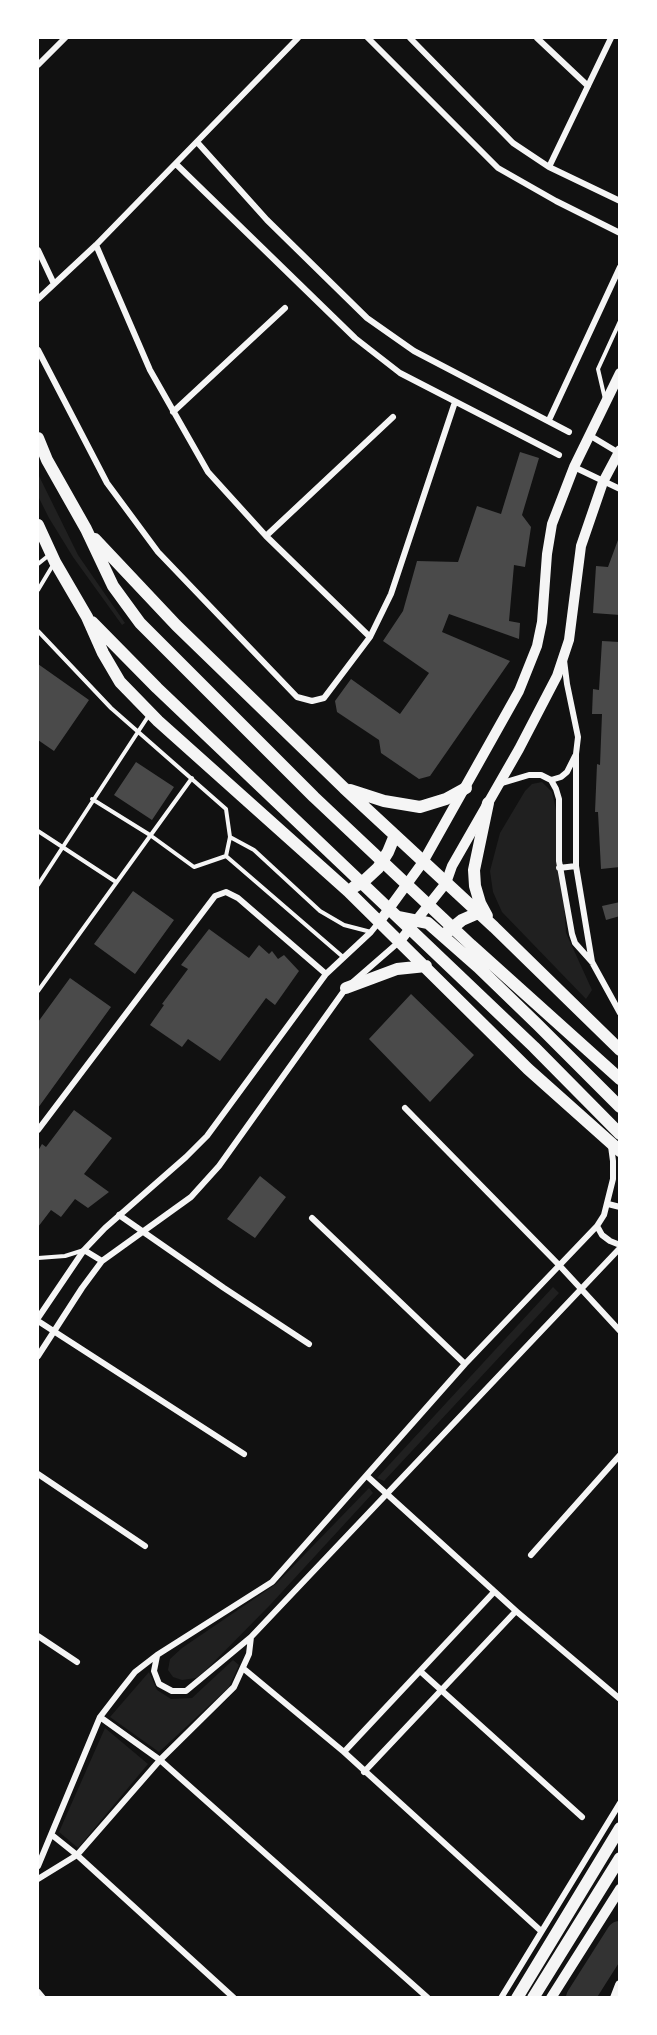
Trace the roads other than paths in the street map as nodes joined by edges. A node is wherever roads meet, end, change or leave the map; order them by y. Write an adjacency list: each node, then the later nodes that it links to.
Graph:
1 (65, 38): 7 (street)
2 (298, 38): 9 (street)
3 (368, 38): 13 (street)
4 (410, 38): 11 (street)
5 (537, 38): 8 (street)
6 (611, 38): 8 (street)
7 (38, 65)
8 (588, 86): 11 (street)
9 (197, 142): 10 (street); 27 (street)
10 (176, 164): 14 (street); 24 (street)
11 (549, 167): 12 (street)
12 (620, 201)
13 (620, 233)
14 (96, 245): 17 (street); 25 (street)
15 (38, 250): 17 (street)
16 (620, 267): 27 (street)
17 (54, 284): 18 (street)
18 (38, 300)
19 (285, 308): 25 (street)
20 (620, 321): 23 (lane)
21 (38, 350): 44 (street)
22 (620, 373): 23 (main road)
23 (606, 401): 29 (main road)
24 (455, 402): 32 (street); 44 (street)
25 (173, 412): 38 (street)
26 (393, 417): 38 (street)
27 (549, 420): 28 (street)
28 (569, 432)
29 (589, 435): 31 (street); 33 (main road)
30 (38, 438): 37 (main road)
31 (619, 452): 34 (main road)
32 (559, 455)
33 (574, 467): 34 (street); 53 (main road)
34 (603, 482): 35 (street); 45 (main road)
35 (620, 489)
36 (38, 525): 39 (main road)
37 (86, 529): 52 (main road); 85 (main road)
38 (266, 536): 44 (street)
39 (53, 558): 40 (lane); 41 (lane); 42 (main road)
40 (38, 564)
41 (38, 590)
42 (87, 617): 46 (main road); 72 (main road)
43 (38, 631): 47 (lane)
44 (370, 637)
45 (564, 657): 48 (street); 51 (main road)
46 (150, 713): 47 (lane); 68 (main road)
47 (137, 731): 49 (lane); 54 (lane)
48 (576, 754): 50 (street); 63 (street)
49 (192, 778): 57 (lane); 59 (lane)
50 (551, 780): 51 (street); 64 (street)
51 (499, 784): 55 (main road)
52 (344, 788): 53 (main road); 58 (main road)
53 (466, 788): 62 (main road)
54 (92, 799): 57 (lane); 60 (lane)
55 (488, 802): 66 (main road); 74 (main road)
56 (38, 831): 60 (lane)
57 (150, 835): 61 (lane); 65 (lane)
58 (395, 835): 62 (main road); 68 (main road)
59 (231, 837): 61 (lane); 75 (lane)
60 (63, 847): 65 (lane); 67 (lane)
61 (226, 856): 77 (lane)
62 (423, 862): 66 (main road); 73 (main road)
63 (576, 866): 64 (street); 69 (street)
64 (560, 868): 71 (street)
65 (116, 882): 82 (lane)
66 (446, 883): 70 (main road); 76 (main road)
67 (38, 885)
68 (348, 891): 73 (main road)
69 (582, 912): 71 (street); 78 (street)
70 (478, 913): 74 (main road); 79 (main road)
71 (567, 915): 78 (street)
72 (396, 916): 86 (main road); 89 (main road)
73 (380, 921): 75 (street); 76 (main road)
74 (494, 927): 84 (main road)
75 (371, 932): 77 (street)
76 (400, 941): 79 (main road); 81 (street)
77 (344, 958): 80 (street)
78 (592, 962): 83 (street)
79 (428, 968): 81 (main road); 90 (main road)
80 (326, 974): 88 (street); 93 (street)
81 (346, 988): 96 (street)
82 (38, 991)
83 (620, 1013)
84 (620, 1050)
85 (620, 1079)
86 (620, 1107)
87 (405, 1108): 101 (street)
88 (38, 1130)
89 (620, 1134)
90 (615, 1148): 91 (street)
91 (608, 1204): 92 (street); 95 (street)
92 (620, 1207)
93 (119, 1215): 96 (street); 98 (street)
94 (312, 1218): 108 (street)
95 (597, 1226): 97 (street); 101 (street)
96 (144, 1232): 100 (street); 106 (street)
97 (620, 1247): 102 (street)
98 (84, 1250): 99 (lane); 100 (street); 103 (street)
99 (38, 1258)
100 (102, 1261): 105 (street)
101 (559, 1265): 102 (street); 108 (street)
102 (579, 1288): 104 (street); 113 (street)
103 (38, 1319): 105 (street)
104 (620, 1331)
105 (54, 1332): 107 (street); 109 (street)
106 (309, 1344)
107 (38, 1356)
108 (465, 1364): 112 (street)
109 (244, 1454)
110 (620, 1455): 115 (street)
111 (38, 1474): 114 (street)
112 (367, 1476): 113 (street); 120 (street)
113 (386, 1494): 116 (street); 119 (street)
114 (145, 1546)
115 (531, 1556)
116 (494, 1592): 117 (street); 123 (street)
117 (516, 1611): 124 (street); 125 (street)
118 (38, 1636): 121 (street)
119 (251, 1637): 120 (street); 122 (street)
120 (157, 1655): 126 (street)
121 (77, 1662)
122 (244, 1669): 127 (street); 128 (street)
123 (420, 1671): 124 (street); 127 (street)
124 (442, 1691): 129 (street); 131 (street)
125 (620, 1700)
126 (100, 1717): 128 (street); 133 (street)
127 (344, 1752): 129 (street)
128 (160, 1760): 134 (street); 144 (street)
129 (364, 1772): 139 (street)
130 (620, 1803): 139 (street)
131 (582, 1817)
132 (620, 1828): 146 (main road)
133 (52, 1835): 134 (street); 136 (street)
134 (77, 1855): 137 (street); 143 (street)
135 (620, 1858): 147 (main road)
136 (38, 1866)
137 (38, 1879)
138 (620, 1889): 148 (main road)
139 (541, 1931): 145 (street)
140 (620, 1986): 149 (main road)
141 (38, 1992): 142 (street)
142 (44, 1998)
143 (234, 1998)
144 (428, 1998)
145 (501, 1998)
146 (517, 1998)
147 (533, 1998)
148 (550, 1998)
149 (615, 1998)

